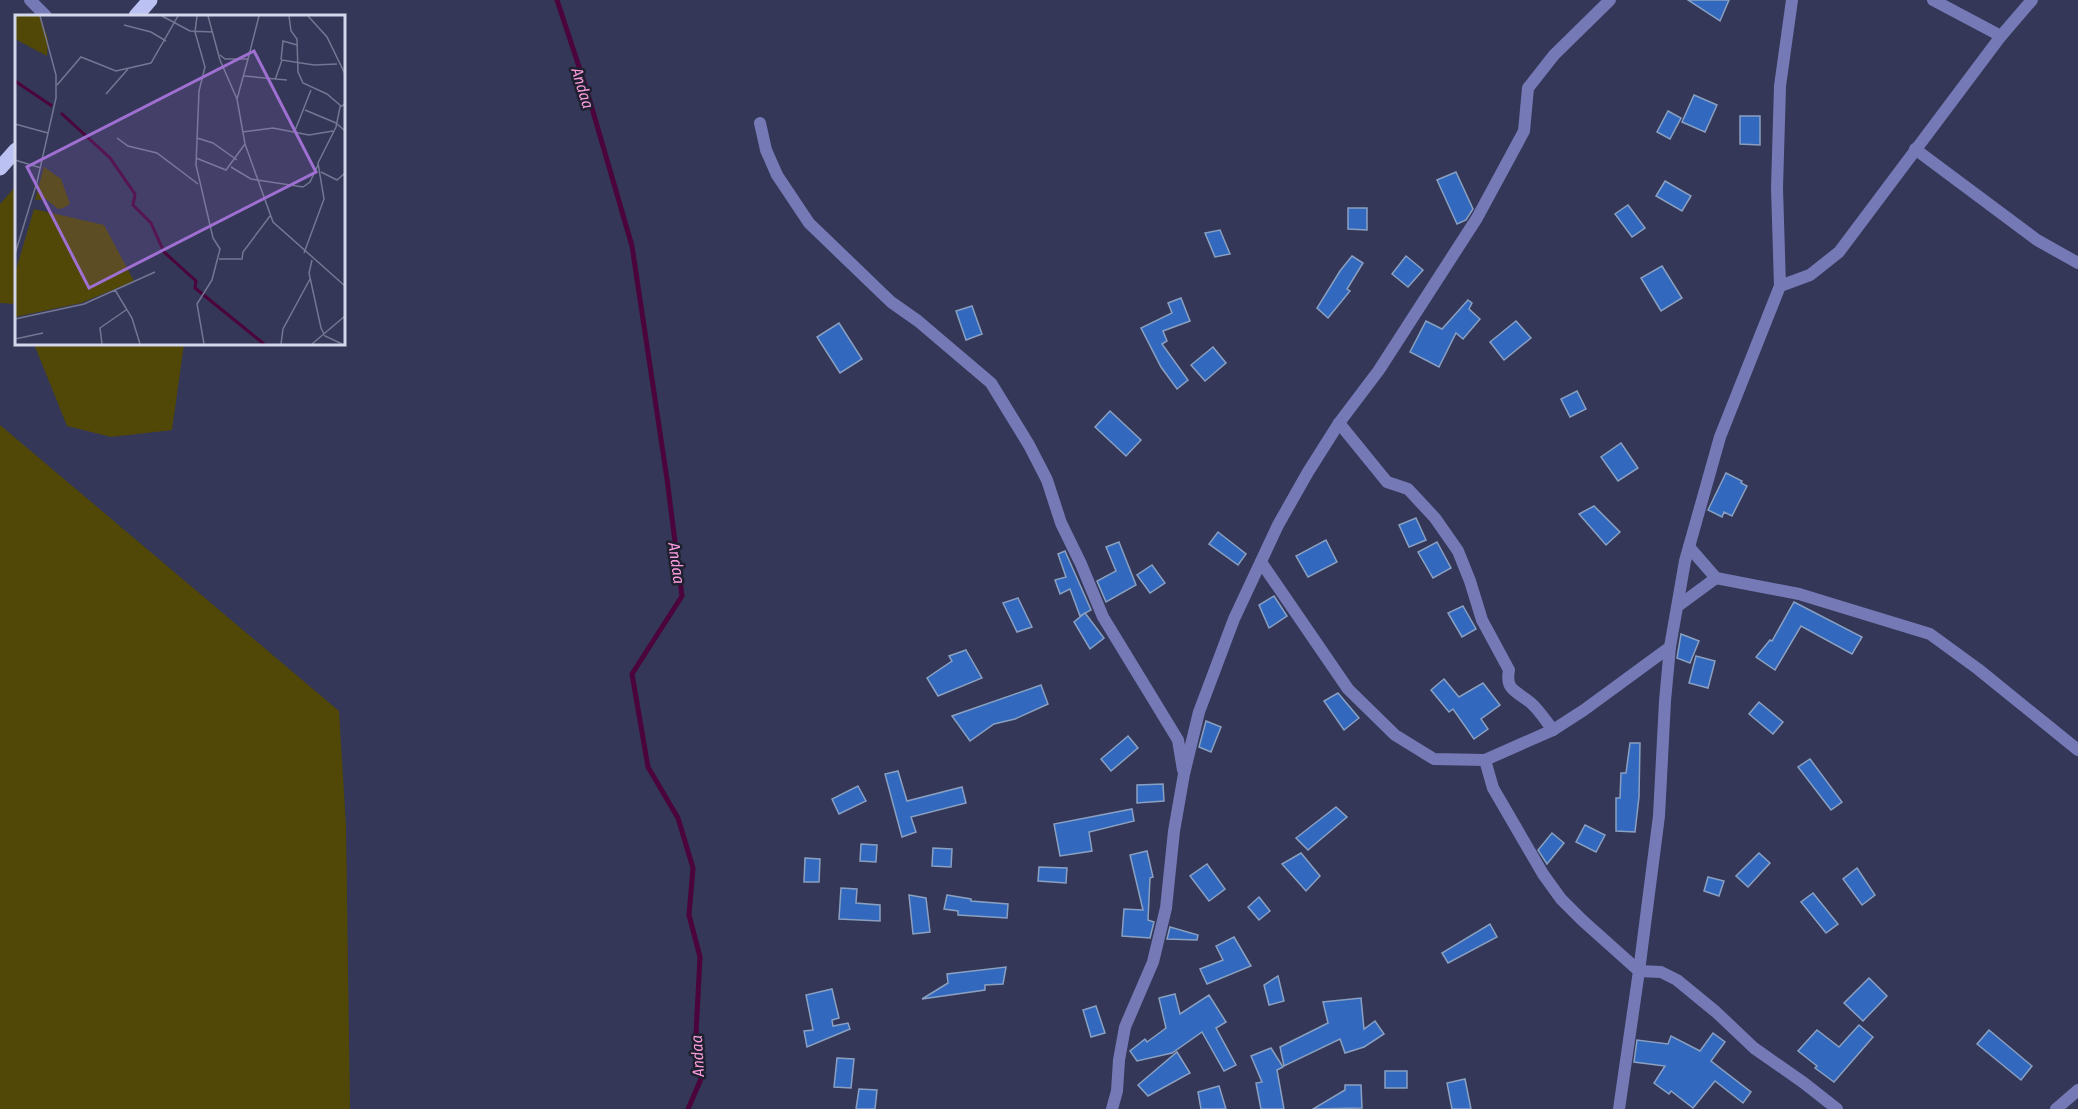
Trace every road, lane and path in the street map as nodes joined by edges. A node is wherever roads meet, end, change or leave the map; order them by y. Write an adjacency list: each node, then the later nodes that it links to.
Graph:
1 (30, 0): 7 (street)
2 (150, 0): 8 (main road)
3 (1610, 0): 16 (street)
4 (1792, 0): 15 (street)
5 (1934, 0): 9 (street)
6 (2032, 0): 9 (street)
7 (45, 15)
8 (136, 15)
9 (2001, 36): 11 (street)
10 (760, 123): 25 (street)
11 (1915, 149): 14 (street); 15 (street)
12 (15, 151): 13 (main road)
13 (0, 168)
14 (2078, 263)
15 (1780, 286): 17 (street)
16 (1340, 423): 18 (street); 22 (street)
17 (1689, 547): 19 (street); 20 (street)
18 (1261, 562): 24 (street); 25 (street)
19 (1716, 578): 20 (street); 23 (street)
20 (1678, 606): 21 (street)
21 (1670, 647): 22 (street); 26 (street)
22 (1552, 730): 24 (street)
23 (2075, 743)
24 (1485, 760): 26 (street)
25 (1184, 774): 28 (street)
26 (1639, 971): 29 (street); 30 (street)
27 (2078, 1090): 31 (street)
28 (1113, 1109)
29 (1619, 1109)
30 (1837, 1109)
31 (2056, 1109)

